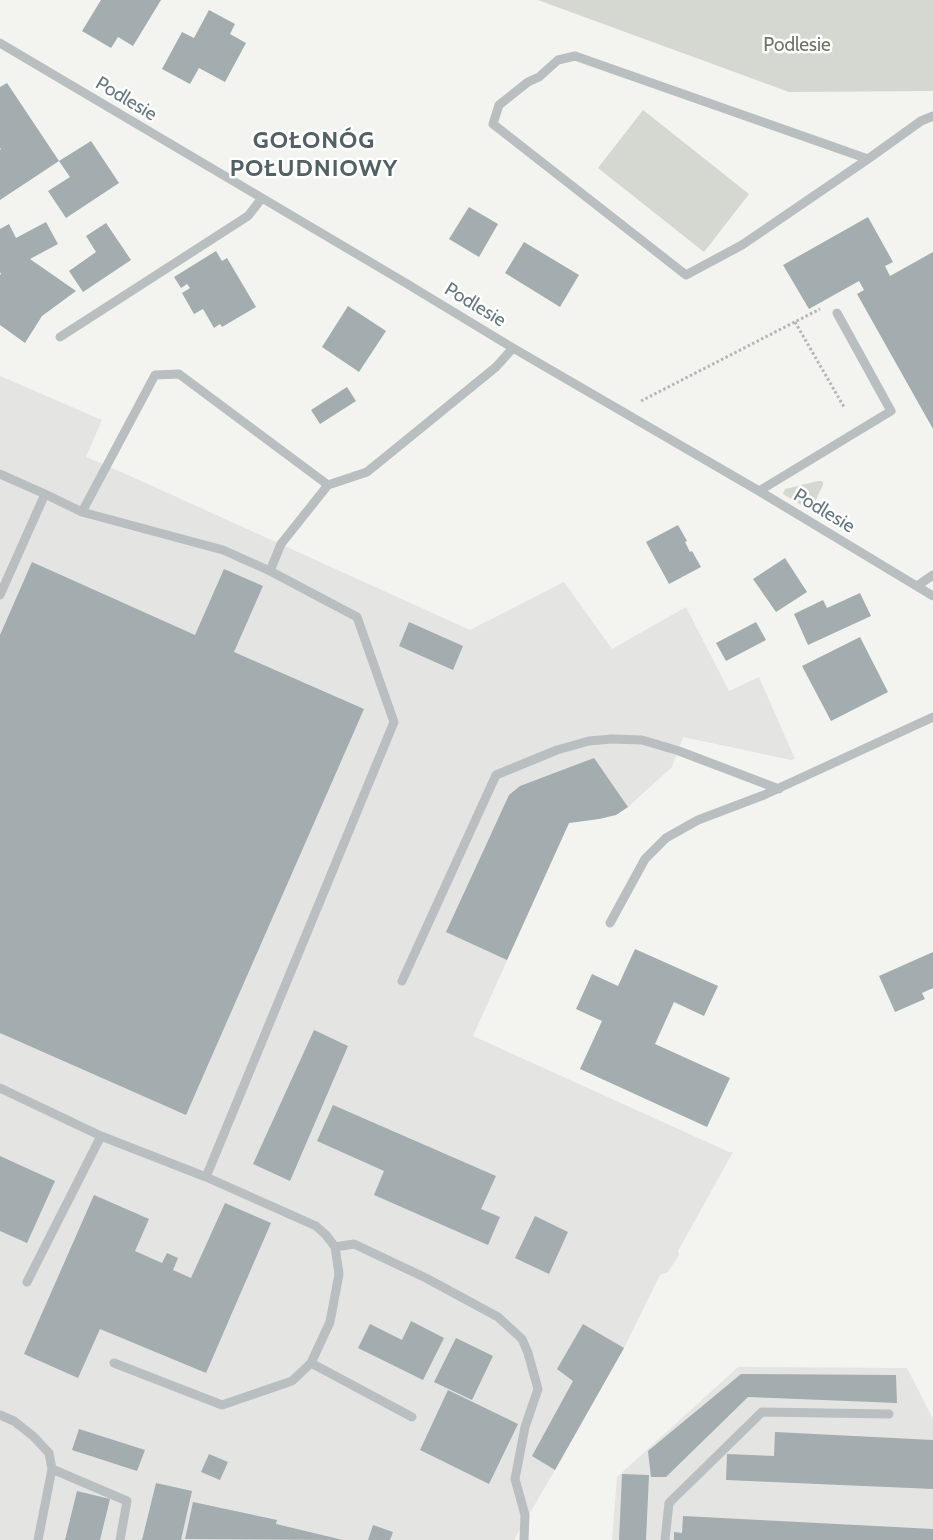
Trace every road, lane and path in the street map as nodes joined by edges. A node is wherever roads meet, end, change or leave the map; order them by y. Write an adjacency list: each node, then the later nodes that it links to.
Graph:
1 (0, 43): 4 (street, Podlesie)
2 (933, 116): 3 (street)
3 (868, 159): 3 (street)
4 (262, 198): 8 (street); 9 (street, Podlesie)
5 (821, 308): 7 (path)
6 (837, 313): 14 (street)
7 (795, 322): 10 (path); 11 (path)
8 (60, 337)
9 (514, 348): 11 (street, Podlesie); 13 (street)
10 (844, 407)
11 (624, 412): 14 (street, Podlesie)
12 (0, 474): 15 (street)
13 (328, 485): 16 (street); 17 (street)
14 (759, 492): 19 (street, Podlesie)
15 (46, 494): 16 (street); 20 (street)
16 (82, 512): 17 (street)
17 (270, 571): 28 (street)
18 (933, 576): 19 (street)
19 (916, 586): 21 (street, Podlesie)
20 (0, 595)
21 (933, 596)
22 (933, 718): 23 (street)
23 (779, 789): 24 (street); 25 (street)
24 (610, 923)
25 (402, 981)
26 (0, 1088): 27 (street)
27 (101, 1136): 28 (street); 30 (street)
28 (206, 1177): 29 (street)
29 (335, 1248): 32 (street); 39 (street)
30 (27, 1282)
31 (114, 1363): 32 (street)
32 (311, 1363): 35 (street)
33 (889, 1414): 40 (street)
34 (0, 1415): 36 (street)
35 (412, 1418)
36 (52, 1469): 37 (street); 38 (street)
37 (38, 1540)
38 (120, 1540)
39 (524, 1540)
40 (665, 1540)

